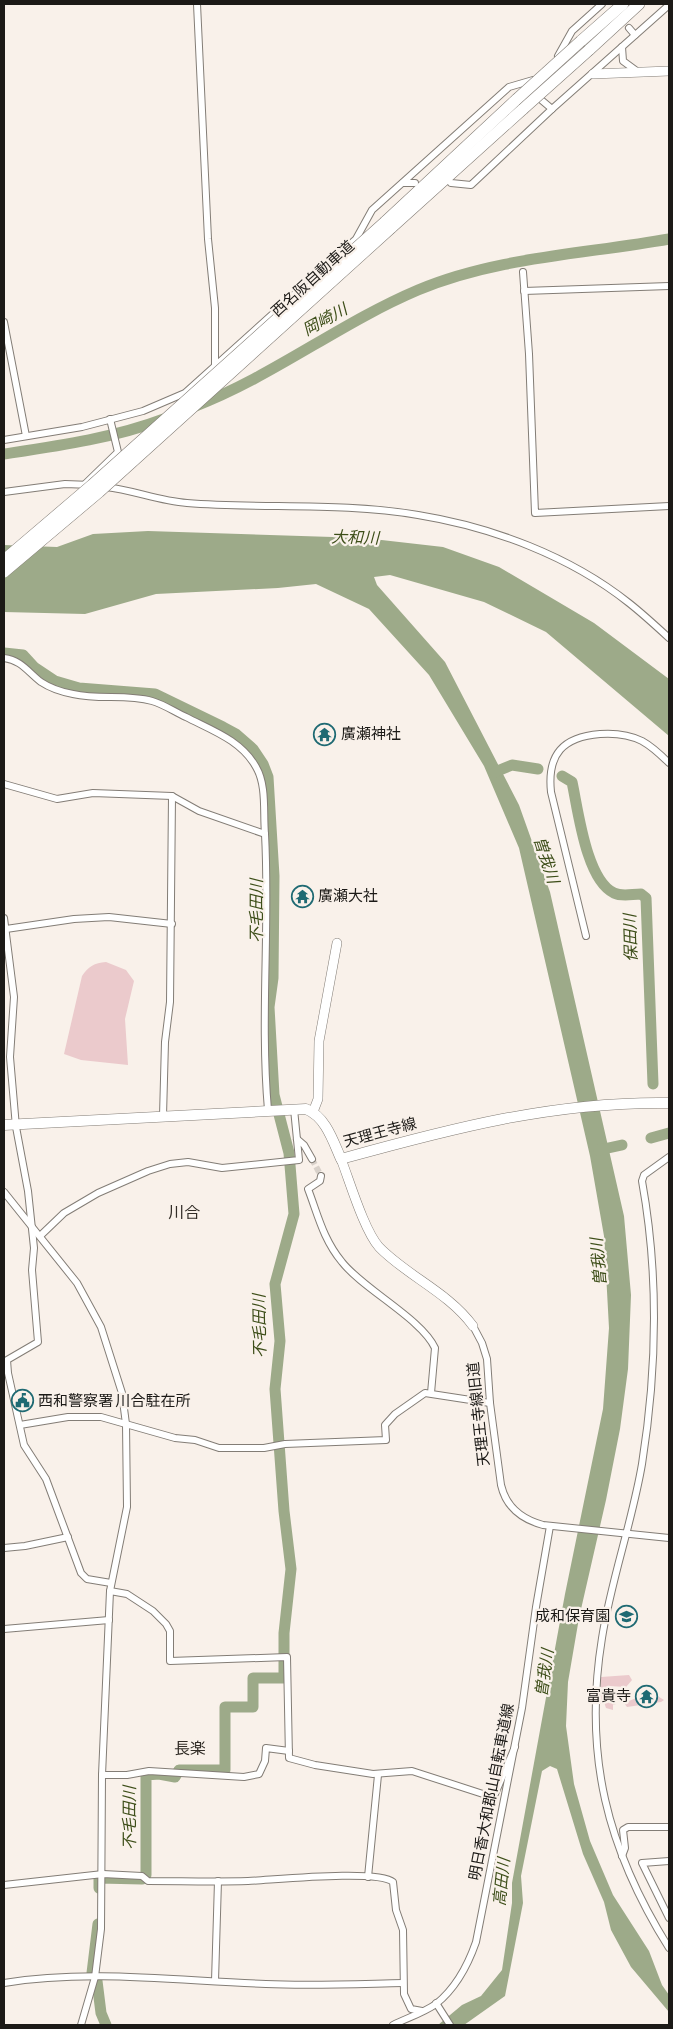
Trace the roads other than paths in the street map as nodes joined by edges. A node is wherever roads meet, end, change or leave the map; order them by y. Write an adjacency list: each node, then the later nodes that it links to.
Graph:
1 (197, 4): 23 (street)
2 (602, 4): 13 (street)
3 (623, 4): 8 (highway, 西名阪自動車道)
4 (640, 4): 8 (highway, 西名阪自動車道)
5 (669, 5): 7 (street)
6 (629, 28): 7 (street)
7 (635, 35): 9 (street)
8 (585, 46): 18 (highway, 西名阪自動車道, bridge)
9 (623, 46): 11 (street); 12 (street)
10 (669, 71): 11 (street)
11 (638, 72): 12 (street)
12 (593, 74): 14 (street)
13 (521, 83): 14 (street); 16 (street)
14 (552, 109): 15 (street)
15 (452, 182)
16 (403, 183): 17 (street); 23 (street)
17 (415, 183)
18 (388, 225): 30 (highway, 西名阪自動車道, bridge); 31 (highway, 西名阪自動車道, bridge)
19 (522, 272): 21 (street)
20 (669, 286): 21 (street)
21 (524, 292): 29 (street)
22 (4, 322): 25 (street)
23 (215, 367): 24 (street)
24 (111, 420): 25 (street); 27 (street)
25 (26, 436): 26 (street)
26 (4, 440)
27 (84, 484): 28 (street); 32 (street)
28 (4, 492)
29 (669, 506)
30 (4, 560)
31 (4, 572)
32 (669, 638)
33 (4, 658): 37 (street)
34 (669, 763): 41 (street)
35 (4, 784): 36 (street)
36 (172, 796): 37 (street); 39 (street)
37 (265, 834): 45 (street)
38 (4, 918): 40 (street)
39 (172, 924): 40 (street); 47 (street)
40 (6, 930): 48 (street)
41 (586, 936)
42 (337, 943): 46 (street)
43 (669, 1103): 53 (main road, 天理王寺線)
44 (294, 1109): 45 (main road); 46 (main road); 50 (street)
45 (274, 1110): 47 (main road)
46 (313, 1112): 53 (main road, 天理王寺線)
47 (163, 1116): 48 (main road)
48 (16, 1124): 49 (main road); 56 (street)
49 (4, 1125)
50 (297, 1139): 52 (street); 57 (street)
51 (669, 1157): 64 (street)
52 (312, 1159)
53 (340, 1159): 58 (street, 天理王寺線旧道)
54 (321, 1176): 59 (street)
55 (4, 1192): 56 (street)
56 (31, 1226): 57 (street); 62 (street)
57 (40, 1236): 61 (street)
58 (473, 1326): 60 (street, 天理王寺線旧道)
59 (430, 1392): 60 (street); 61 (street)
60 (490, 1403): 63 (street, 天理王寺線旧道)
61 (126, 1424): 62 (street); 68 (street)
62 (20, 1425): 65 (street)
63 (550, 1526): 64 (street, 天理王寺線旧道); 72 (street, 明日香大和郡山自転車道線)
64 (626, 1534): 66 (street, 天理王寺線旧道); 77 (street)
65 (68, 1537): 67 (street); 68 (street)
66 (669, 1538)
67 (4, 1548)
68 (111, 1583): 69 (street)
69 (110, 1592): 70 (street); 73 (street)
70 (109, 1620): 71 (street); 75 (street)
71 (4, 1629)
72 (514, 1747): 74 (street); 89 (street, 明日香大和郡山自転車道線)
73 (289, 1751): 74 (street); 75 (street)
74 (378, 1774): 80 (street)
75 (102, 1775): 79 (street)
76 (669, 1827): 77 (street)
77 (622, 1856): 84 (street)
78 (669, 1861): 83 (street)
79 (103, 1877): 81 (street); 82 (street); 85 (street)
80 (368, 1877): 81 (street); 88 (street)
81 (218, 1882): 86 (street)
82 (4, 1885)
83 (669, 1918)
84 (669, 1948)
85 (95, 1977): 86 (street); 87 (street); 91 (street)
86 (215, 1981): 88 (street)
87 (4, 1983)
88 (403, 1983): 90 (street)
89 (437, 2005): 90 (street, 明日香大和郡山自転車道線); 93 (street)
90 (422, 2011): 92 (street, 明日香大和郡山自転車道線)
91 (81, 2025)
92 (393, 2025)
93 (450, 2025)

